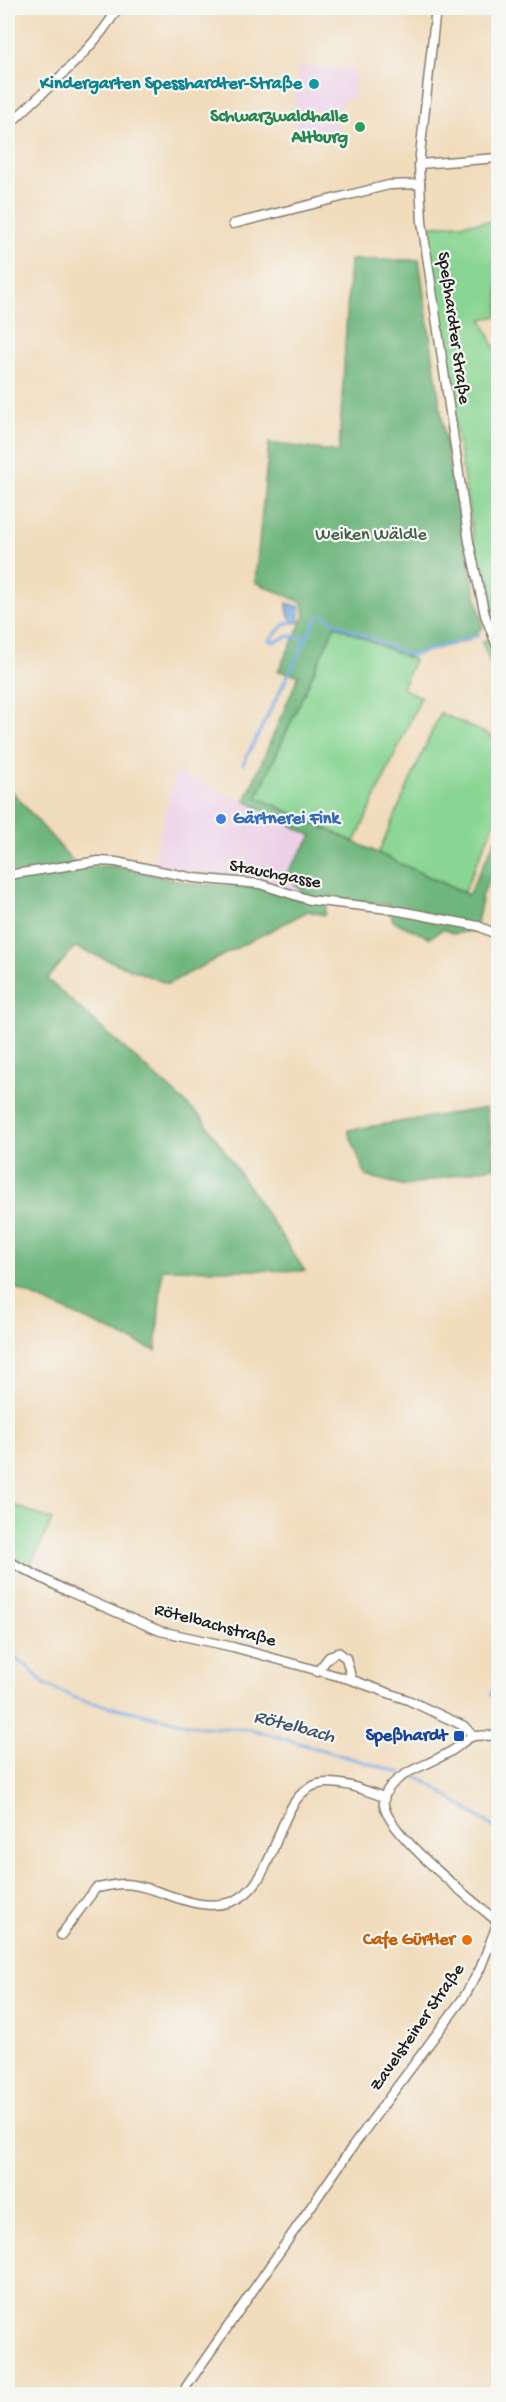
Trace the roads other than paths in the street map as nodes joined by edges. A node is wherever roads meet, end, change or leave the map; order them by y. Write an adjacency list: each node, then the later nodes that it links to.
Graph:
1 (118, 8): 3 (street)
2 (436, 8): 5 (street, Speßhardter Straße)
3 (8, 126)
4 (498, 158): 5 (street)
5 (419, 164): 6 (street, Speßhardter Straße)
6 (420, 184): 7 (street); 8 (street, Speßhardter Straße)
7 (233, 224)
8 (498, 649)
9 (8, 875): 10 (street, Stauchgasse)
10 (498, 935)
11 (8, 1561): 12 (street, Rötelbachstraße)
12 (317, 1672): 13 (street, Rötelbachstraße); 13 (street)
13 (352, 1680): 14 (street, Rötelbachstraße)
14 (473, 1736): 15 (street); 16 (street)
15 (498, 1736)
16 (384, 1797): 17 (street); 18 (street)
17 (498, 1922): 19 (street, Zavelsteiner Straße)
18 (61, 1935)
19 (184, 2394)

